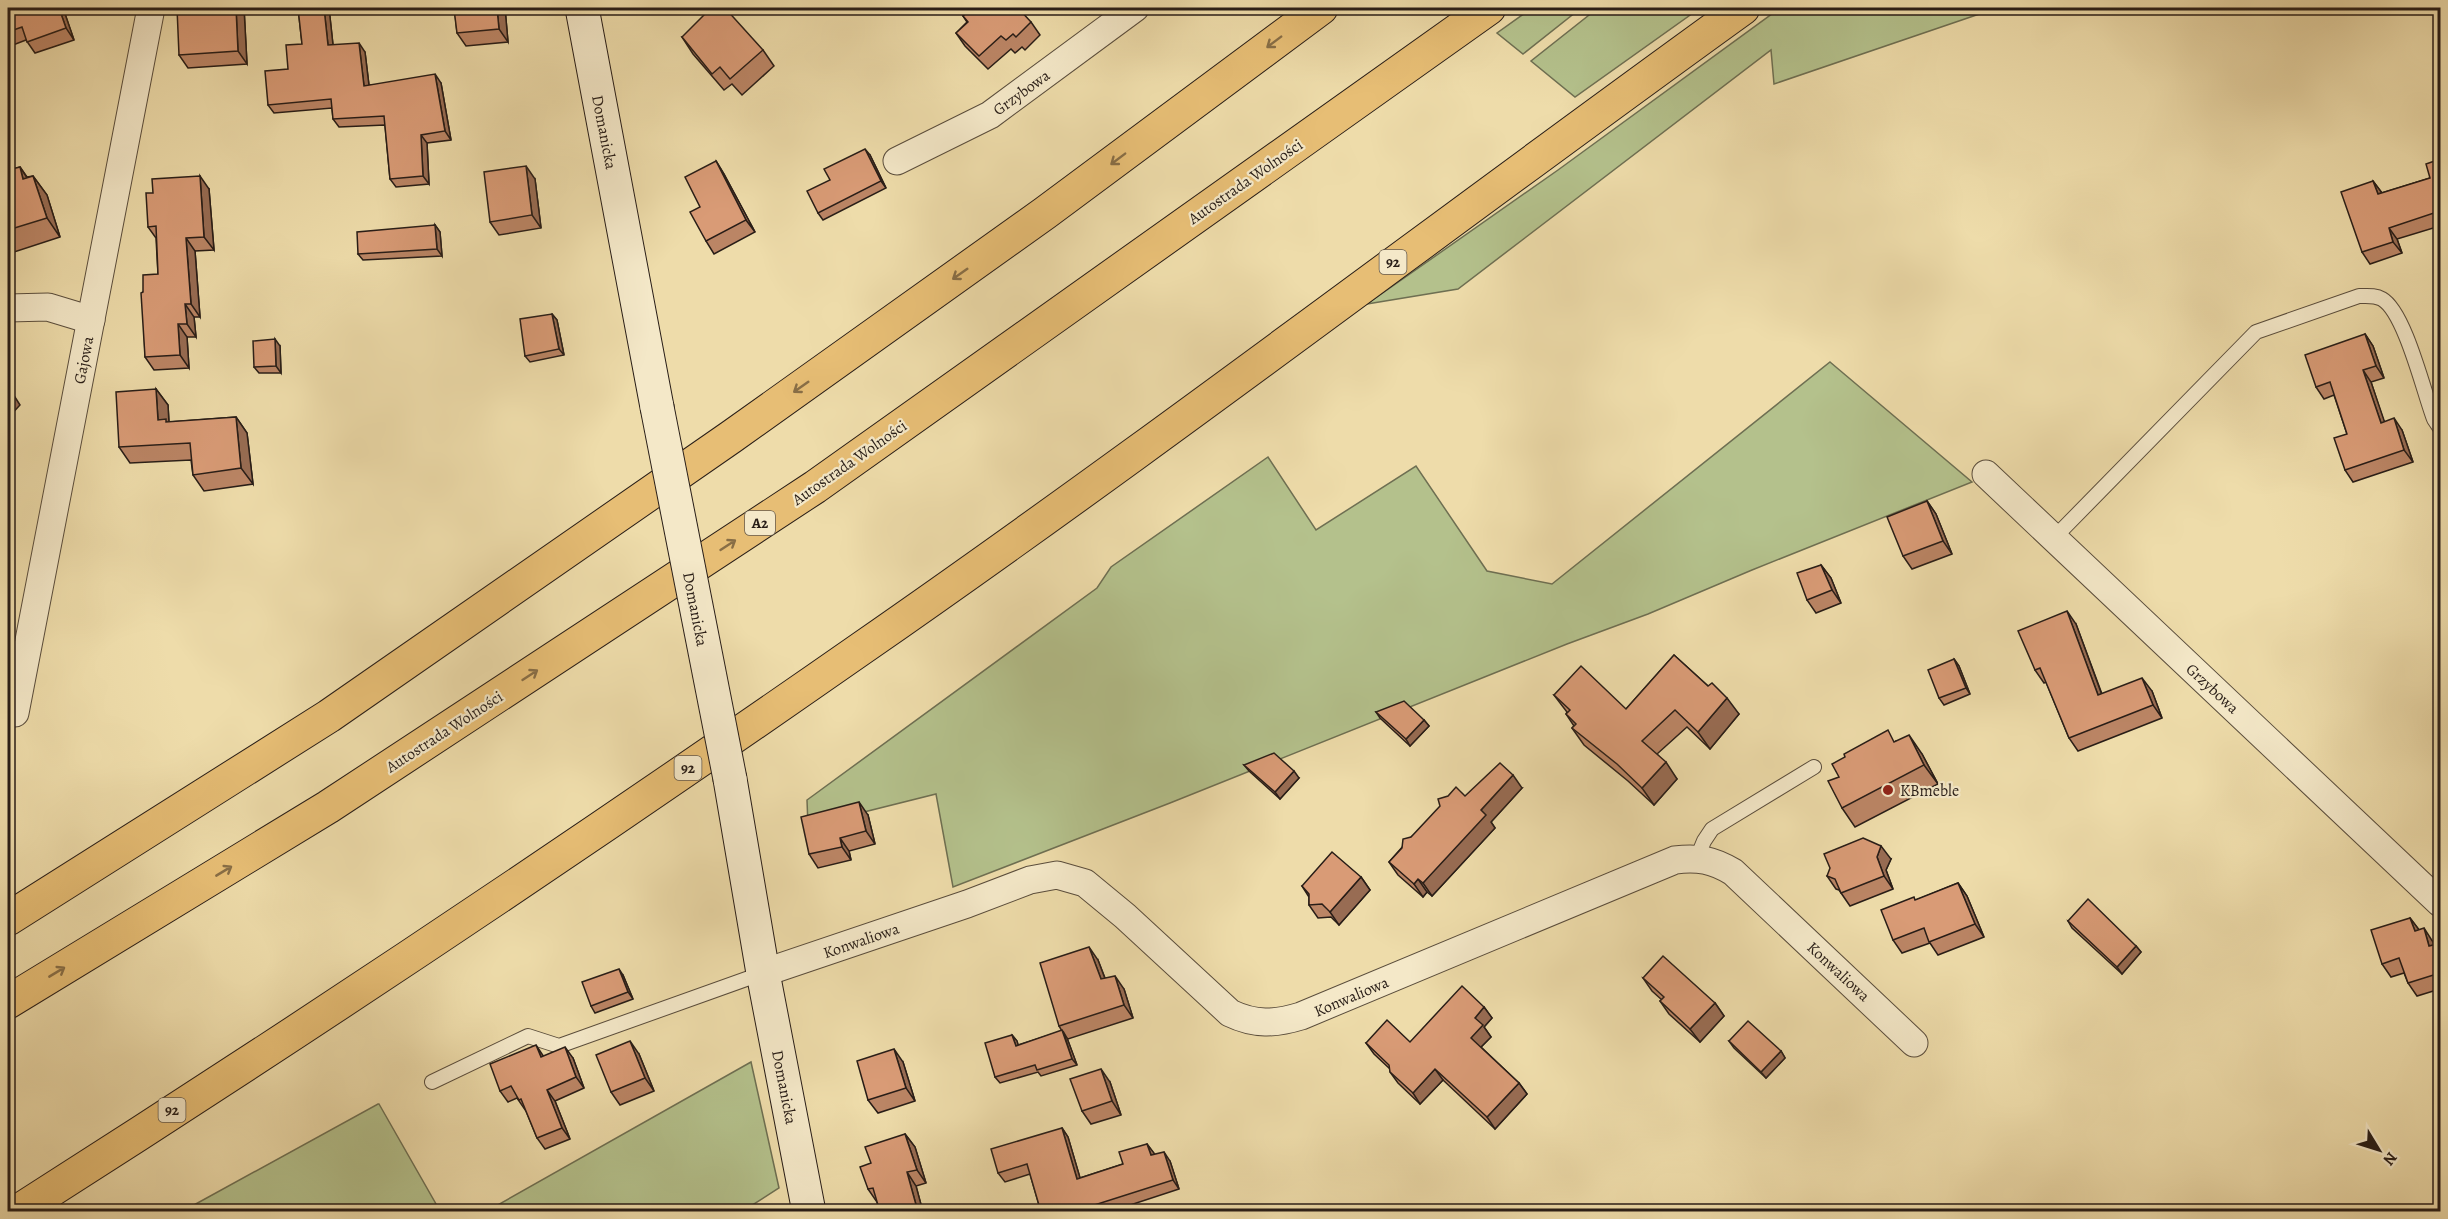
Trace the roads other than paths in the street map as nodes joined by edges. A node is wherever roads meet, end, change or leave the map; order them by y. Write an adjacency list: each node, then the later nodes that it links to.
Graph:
1 (151, 8): 9 (street, Gajowa)
2 (582, 8): 18 (street, Domanicka, bridge)
3 (1135, 8): 7 (street, Grzybowa)
4 (1321, 8): 17 (main road, one-way to 17)
5 (1489, 8): 19 (main road, Autostrada Wolności / A2, one-way to 5)
6 (1743, 8): 22 (main road, 92)
7 (897, 161)
8 (8, 308): 9 (street)
9 (91, 320): 13 (street, Gajowa)
10 (2440, 428): 12 (lane)
11 (1986, 474): 12 (street, Grzybowa)
12 (2054, 538): 16 (street, Grzybowa)
13 (11, 720)
14 (1814, 767): 15 (lane)
15 (1697, 858): 18 (street, Konwaliowa); 20 (street, Konwaliowa)
16 (2440, 903)
17 (8, 919)
18 (763, 973): 21 (lane); 23 (street, Domanicka)
19 (8, 1002)
20 (1914, 1043)
21 (432, 1082)
22 (17, 1212)
23 (809, 1212)

